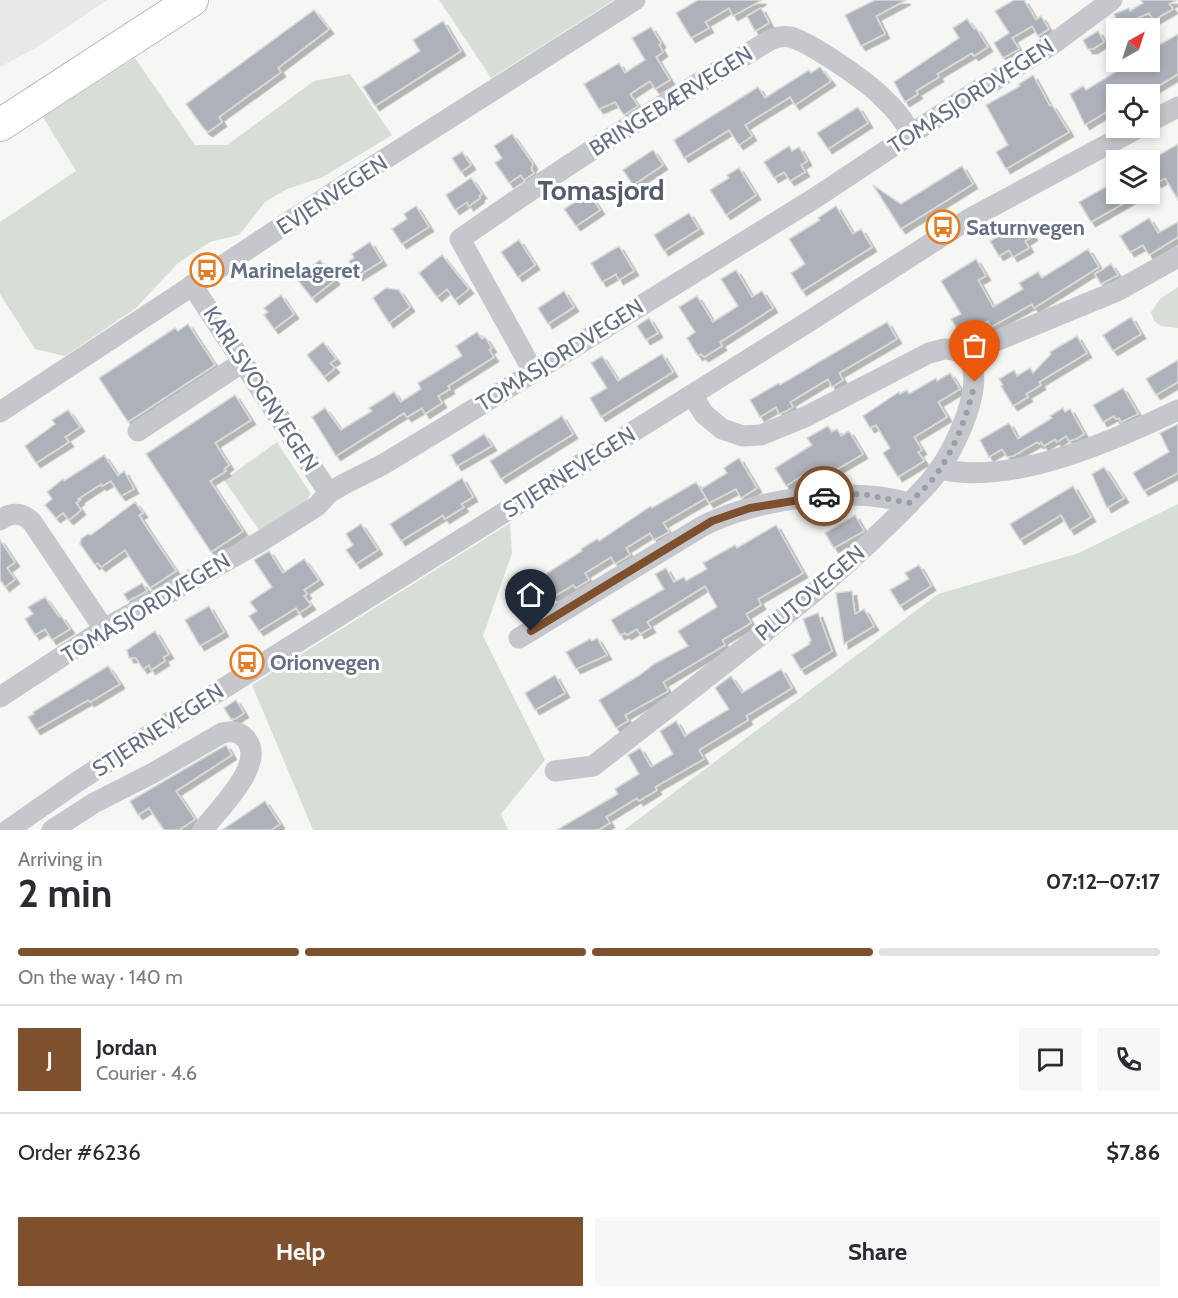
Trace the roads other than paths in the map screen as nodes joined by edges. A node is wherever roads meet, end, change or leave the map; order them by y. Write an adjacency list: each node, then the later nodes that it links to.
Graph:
1 (192, 0): 6 (highway)
2 (635, 0): 10 (street, EVJENVEGEN)
3 (1112, 0): 7 (street, TOMASJORDVEGEN)
4 (1178, 107): 5 (street)
5 (1160, 116)
6 (0, 125)
7 (911, 134): 13 (street, TOMASJORDVEGEN); 13 (street, BRINGEBÆRVEGEN)
8 (1119, 138): 14 (street, STJERNEVEGEN)
9 (1178, 257): 11 (street)
10 (192, 285): 12 (street, KARLSVOGNVEGEN); 16 (street, EVJENVEGEN)
11 (955, 350): 14 (street); 18 (street, PLUTOVEGEN)
12 (243, 362): 17 (street); 19 (street, KARLSVOGNVEGEN)
13 (533, 371): 19 (street, TOMASJORDVEGEN)
14 (692, 394): 25 (street, STJERNEVEGEN)
15 (1178, 410): 18 (street)
16 (0, 412)
17 (138, 431)
18 (939, 469): 20 (street, PLUTOVEGEN)
19 (329, 493): 22 (street, TOMASJORDVEGEN)
20 (909, 503): 23 (street); 26 (street, PLUTOVEGEN)
21 (0, 520): 22 (street)
22 (104, 629): 24 (street, TOMASJORDVEGEN)
23 (519, 638)
24 (0, 697)
25 (93, 771): 27 (street); 28 (street, STJERNEVEGEN)
26 (555, 771)
27 (108, 796): 29 (street); 30 (street)
28 (8, 830)
29 (52, 830)
30 (203, 830)

